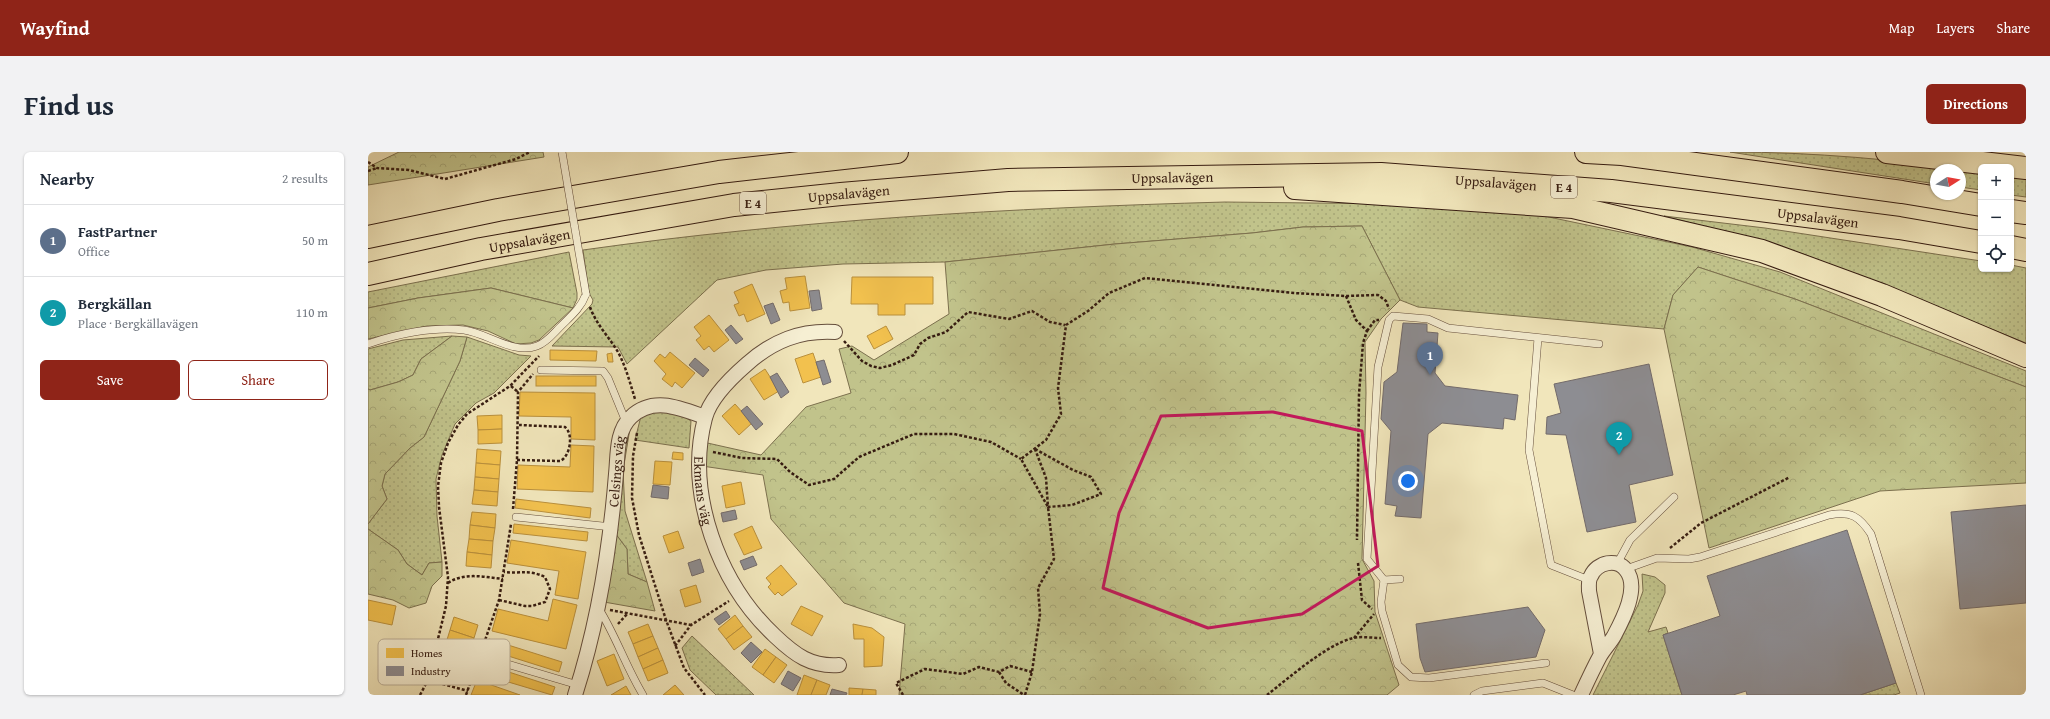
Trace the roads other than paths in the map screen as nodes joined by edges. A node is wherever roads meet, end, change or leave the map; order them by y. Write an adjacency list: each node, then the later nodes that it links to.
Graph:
1 (562, 152): 17 (lane, bridge)
2 (897, 152): 10 (highway)
3 (1586, 152): 7 (highway)
4 (1887, 152): 5 (highway)
5 (2026, 168)
6 (1144, 177): 11 (highway, Uppsalavägen / E 4); 14 (highway, Uppsalavägen / E 4); 19 (highway)
7 (1978, 205)
8 (2014, 211): 9 (highway)
9 (2026, 213)
10 (368, 237)
11 (1978, 241)
12 (2014, 248): 13 (highway)
13 (2026, 250)
14 (368, 274)
15 (835, 332): 21 (street, Ekmans väg)
16 (1538, 338): 18 (lane); 28 (lane); 29 (lane)
17 (368, 344)
18 (1599, 344)
19 (2026, 356)
20 (541, 370): 22 (lane)
21 (705, 417): 22 (street, Celsings väg); 33 (street, Ekmans väg)
22 (626, 422): 25 (street, Celsings väg)
23 (1674, 497): 26 (lane)
24 (516, 517): 25 (lane)
25 (612, 527): 30 (street, Celsings väg)
26 (1622, 566): 29 (street); 31 (street); 40 (lane)
27 (1400, 578): 28 (lane)
28 (1384, 580): 32 (lane)
29 (1589, 580): 31 (street)
30 (598, 607): 35 (street, Celsings väg); 36 (lane)
31 (1601, 654): 39 (street)
32 (1546, 663)
33 (839, 665)
34 (510, 666): 35 (lane)
35 (577, 690)
36 (643, 695)
37 (1474, 695): 38 (lane)
38 (1573, 695)
39 (1581, 695)
40 (1921, 695)

